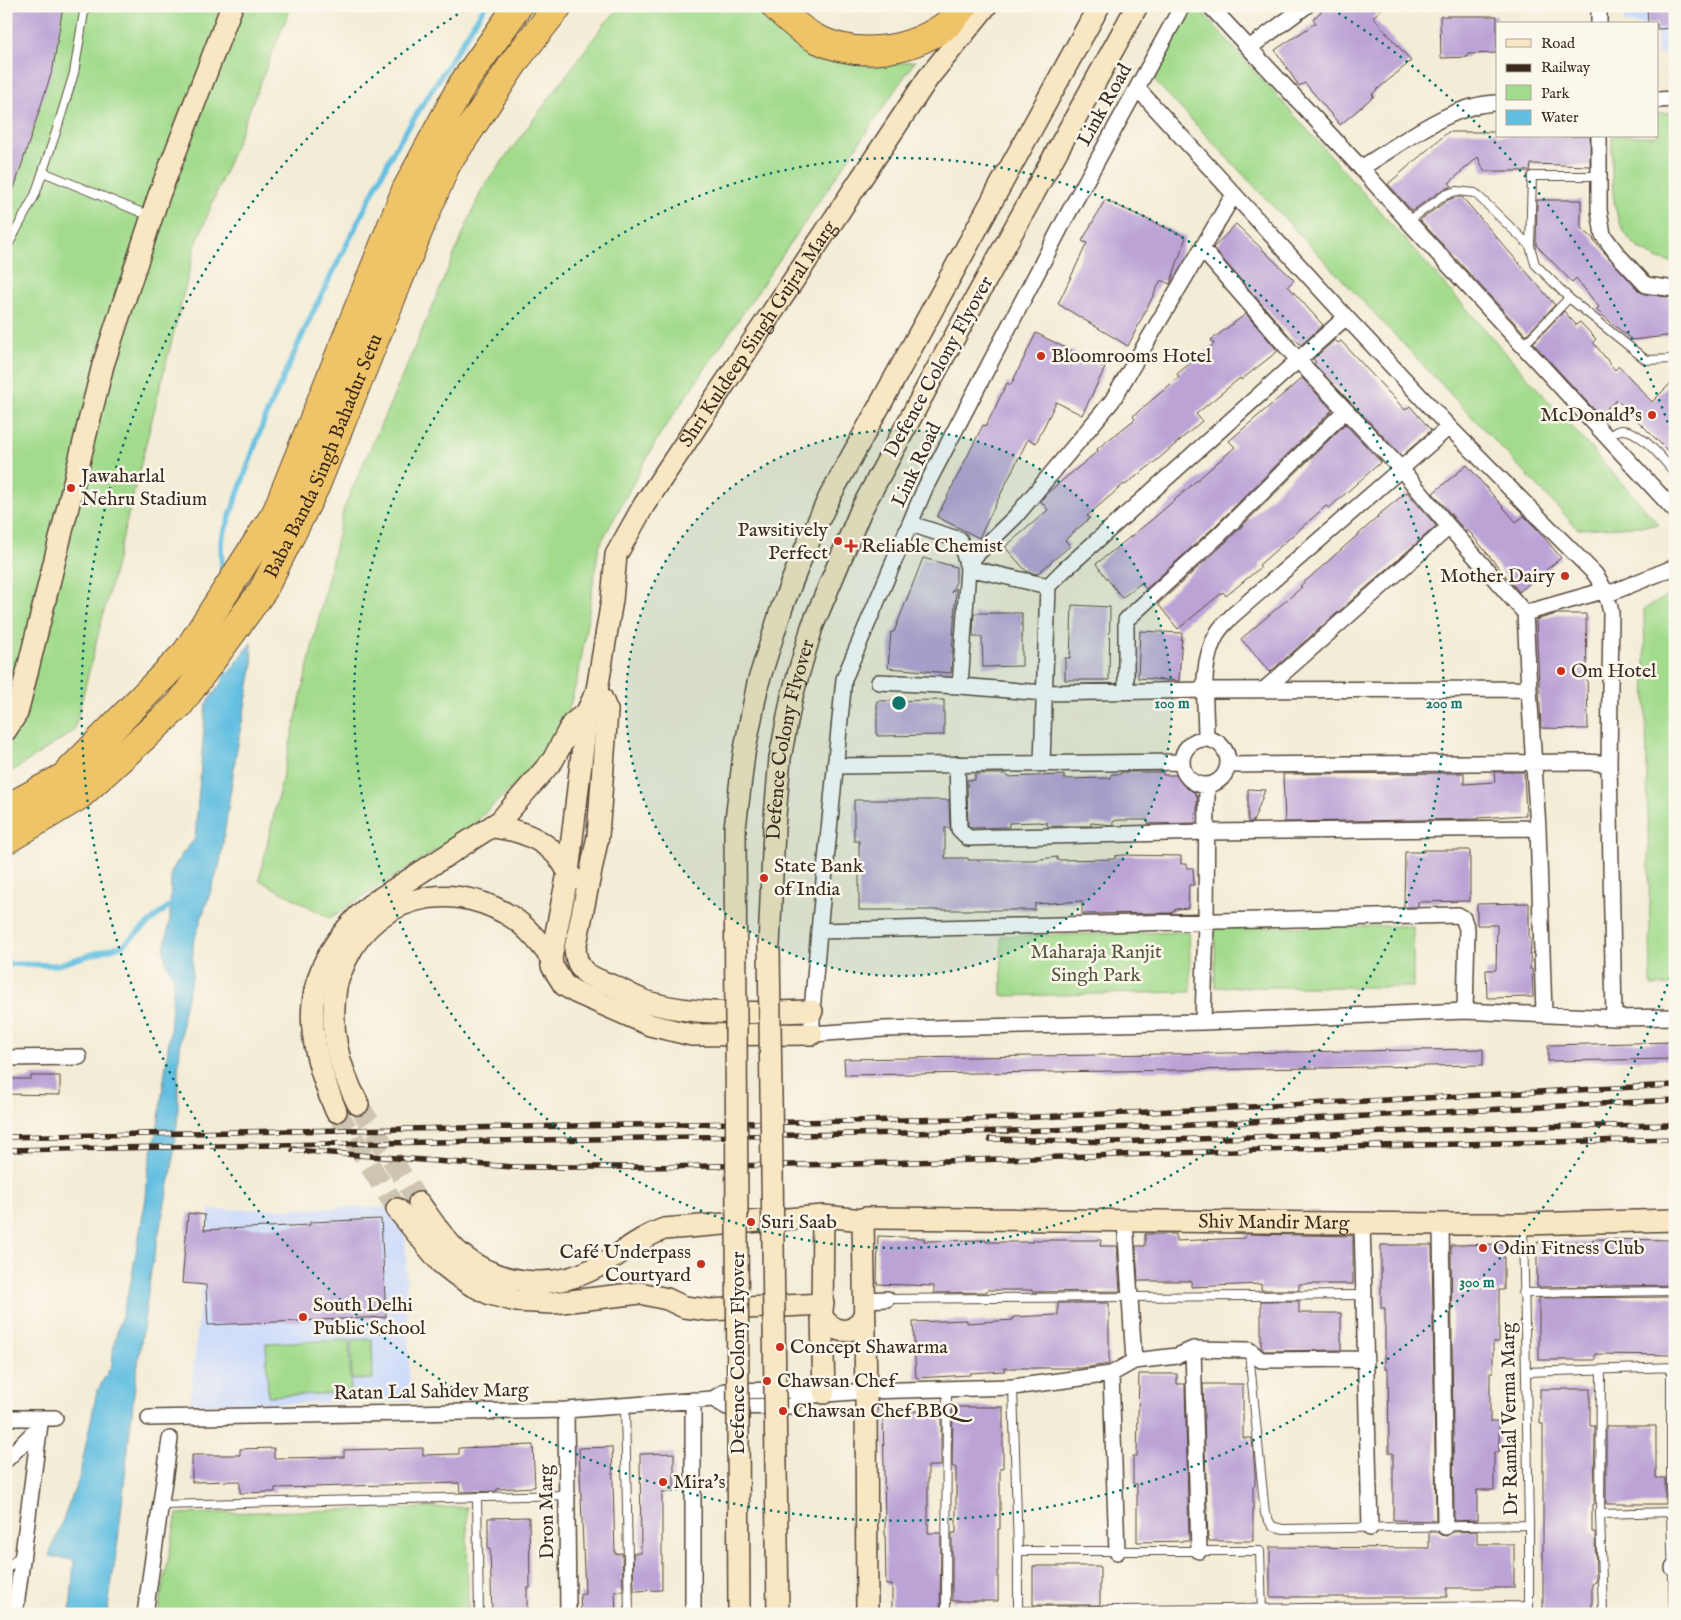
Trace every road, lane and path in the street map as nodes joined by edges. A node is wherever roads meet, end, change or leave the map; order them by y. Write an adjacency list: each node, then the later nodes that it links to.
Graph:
1 (85, 6): 22 (lane)
2 (232, 6): 25 (street)
3 (518, 6): 67 (highway, Baba Banda Singh Bahadur Setu)
4 (558, 6): 71 (highway, Baba Banda Singh Bahadur Setu)
5 (775, 6): 6 (highway)
6 (963, 6)
7 (986, 6): 56 (street, Shri Kuldeep Singh Gujral Marg)
8 (1099, 6): 147 (street, Defence Colony Flyover, bridge)
9 (1137, 6): 148 (street, Defence Colony Flyover, bridge)
10 (1182, 6): 16 (street, Link Road)
11 (1210, 6): 15 (street)
12 (1306, 6): 15 (street)
13 (1599, 6): 14 (street)
14 (1599, 22)
15 (1249, 48): 21 (street)
16 (1137, 88): 24 (street); 42 (street, Link Road)
17 (1675, 99): 18 (street)
18 (1658, 100)
19 (1496, 103): 21 (street)
20 (1599, 138): 23 (street)
21 (1361, 168): 26 (street)
22 (43, 172): 25 (lane); 28 (lane)
23 (1598, 176): 27 (lane); 30 (street)
24 (1234, 194): 29 (street); 32 (street)
25 (151, 216): 57 (street)
26 (1408, 221): 27 (lane); 33 (street)
27 (1530, 246): 31 (lane)
28 (6, 249)
29 (1202, 249): 35 (street); 45 (street)
30 (1675, 289)
31 (1569, 298): 33 (lane); 34 (lane)
32 (1346, 317): 35 (street); 37 (street)
33 (1523, 346): 38 (street)
34 (1675, 359)
35 (1298, 360): 36 (street); 46 (street)
36 (1345, 411): 39 (street); 54 (street)
37 (1449, 427): 39 (street); 47 (street)
38 (1608, 438): 40 (lane); 41 (street)
39 (1401, 469): 43 (street); 53 (street)
40 (1675, 473)
41 (1675, 510)
42 (911, 524): 45 (street); 65 (street, Link Road)
43 (1449, 527): 48 (street); 51 (street)
44 (1675, 567): 47 (street)
45 (968, 568): 46 (street); 50 (street)
46 (1048, 586): 55 (street)
47 (1607, 592): 48 (street); 63 (street)
48 (1525, 613): 52 (street)
49 (879, 682): 50 (street)
50 (960, 686): 55 (street)
51 (1265, 689): 52 (street); 53 (street)
52 (1528, 689): 61 (street)
53 (1206, 690): 54 (street); 58 (street)
54 (1126, 691): 55 (street)
55 (1044, 693): 60 (street)
56 (597, 711): 68 (street); 72 (street); 73 (street)
57 (6, 730)
58 (1206, 738): 59 (street); 64 (street)
59 (1181, 762): 60 (street); 66 (street)
60 (1042, 763): 62 (street)
61 (1534, 763): 63 (street); 64 (street); 69 (street)
62 (957, 764): 65 (street); 70 (street)
63 (1609, 764): 81 (street)
64 (1228, 765): 66 (street)
65 (835, 766): 75 (street, Link Road)
66 (1207, 785): 70 (street)
67 (6, 809)
68 (494, 827): 72 (street); 87 (street)
69 (1538, 828): 70 (street); 79 (street)
70 (1207, 832): 74 (street)
71 (6, 840)
72 (568, 873): 73 (street); 76 (street)
73 (587, 896): 77 (street)
74 (1206, 922): 75 (street); 78 (street); 82 (street)
75 (819, 931): 77 (street, Link Road)
76 (551, 958): 83 (street); 86 (street)
77 (812, 1011): 83 (street, Link Road)
78 (1465, 1011): 79 (street); 82 (street)
79 (1544, 1014): 81 (street)
80 (1675, 1016): 81 (street)
81 (1614, 1018)
82 (1204, 1022): 83 (street)
83 (812, 1034)
84 (79, 1057): 85 (street)
85 (6, 1058)
86 (358, 1104)
87 (336, 1111)
88 (419, 1203): 90 (street, Shiv Mandir Marg)
89 (397, 1209): 103 (street)
90 (823, 1216): 91 (street, Shiv Mandir Marg); 103 (street)
91 (868, 1219): 92 (street, Shiv Mandir Marg); 102 (street)
92 (1125, 1220): 94 (street, Shiv Mandir Marg); 100 (street)
93 (1675, 1220): 96 (street, Shiv Mandir Marg)
94 (1362, 1223): 95 (street, Shiv Mandir Marg); 99 (street)
95 (1440, 1224): 96 (street, Shiv Mandir Marg); 130 (street)
96 (1523, 1224): 98 (lane, Dr Ramlal Verma Marg)
97 (1675, 1292): 98 (lane)
98 (1524, 1293): 110 (lane, Dr Ramlal Verma Marg)
99 (1364, 1295): 100 (lane); 106 (street)
100 (1129, 1297): 101 (lane); 107 (street)
101 (887, 1299): 102 (street)
102 (864, 1307): 103 (street); 114 (street)
103 (823, 1311): 115 (street)
104 (1192, 1349): 105 (street); 107 (street); 133 (street)
105 (1249, 1350): 106 (street); 131 (lane)
106 (1366, 1359): 131 (street)
107 (1134, 1361): 111 (street)
108 (1673, 1368): 109 (lane); 127 (lane)
109 (1600, 1370): 110 (lane); 128 (lane)
110 (1526, 1372): 129 (lane, Dr Ramlal Verma Marg)
111 (1111, 1374): 112 (street, Ratan Lal Sahdev Marg); 134 (street)
112 (1013, 1387): 113 (street, Ratan Lal Sahdev Marg); 132 (lane)
113 (947, 1389): 114 (street, Ratan Lal Sahdev Marg); 150 (lane)
114 (866, 1391): 115 (street, Ratan Lal Sahdev Marg); 149 (street)
115 (824, 1393): 116 (street, Ratan Lal Sahdev Marg)
116 (693, 1400): 117 (street, Ratan Lal Sahdev Marg); 146 (street)
117 (625, 1405): 118 (street, Ratan Lal Sahdev Marg); 145 (lane)
118 (566, 1410): 120 (street, Ratan Lal Sahdev Marg); 124 (street, Dron Marg)
119 (6, 1418): 121 (street)
120 (149, 1418)
121 (44, 1422): 123 (street); 135 (street)
122 (170, 1438): 126 (street)
123 (6, 1460)
124 (567, 1495): 125 (lane); 144 (street, Dron Marg)
125 (477, 1497): 126 (lane); 143 (lane)
126 (160, 1505): 142 (street)
127 (1673, 1512): 128 (lane); 136 (lane)
128 (1600, 1514): 151 (lane)
129 (1529, 1525): 130 (lane); 138 (lane, Dr Ramlal Verma Marg)
130 (1445, 1527): 131 (lane)
131 (1370, 1528)
132 (1018, 1551): 134 (lane); 140 (lane)
133 (1200, 1551): 134 (lane); 139 (lane)
134 (1116, 1552)
135 (23, 1553): 137 (lane); 141 (street)
136 (1674, 1568): 152 (lane)
137 (6, 1570)
138 (1529, 1610): 139 (lane)
139 (1262, 1611): 140 (lane)
140 (1018, 1612)
141 (15, 1614)
142 (145, 1614)
143 (479, 1614)
144 (568, 1614)
145 (629, 1614)
146 (693, 1614)
147 (740, 1614)
148 (778, 1614)
149 (867, 1614)
150 (946, 1614)
151 (1603, 1614)
152 (1674, 1614)

